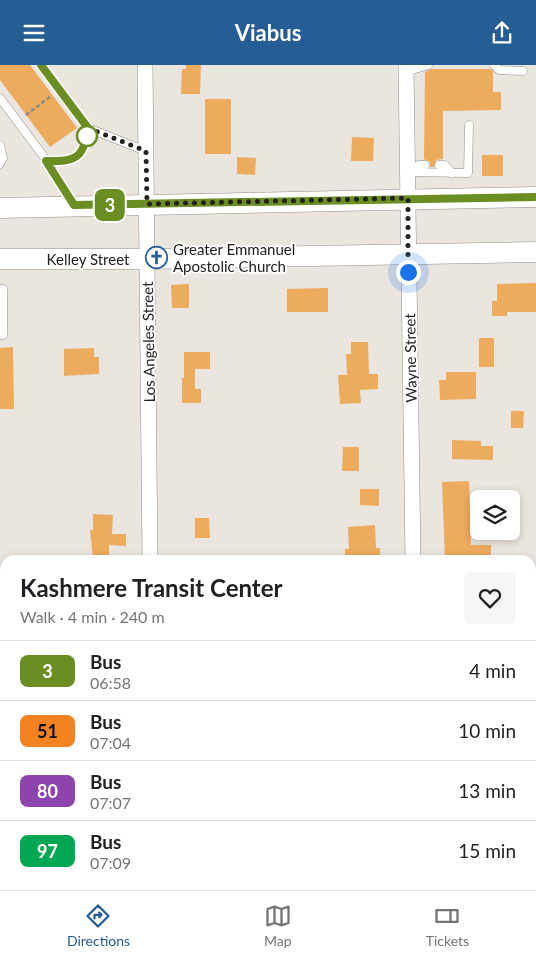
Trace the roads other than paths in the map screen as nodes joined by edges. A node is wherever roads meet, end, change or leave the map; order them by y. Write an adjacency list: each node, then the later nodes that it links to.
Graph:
1 (41, 65): 9 (lane)
2 (145, 65): 11 (street, Los Angeles Street)
3 (428, 65): 5 (lane)
4 (494, 65): 6 (lane)
5 (406, 68): 16 (street, Wayne Street)
6 (523, 71)
7 (0, 98): 12 (lane)
8 (469, 125): 17 (lane)
9 (88, 128): 11 (lane); 12 (lane)
10 (0, 145): 13 (lane)
11 (146, 151): 20 (street, Los Angeles Street)
12 (46, 161): 21 (lane)
13 (0, 164)
14 (425, 165): 16 (lane)
15 (439, 165): 17 (lane)
16 (410, 172): 17 (lane); 19 (street, Wayne Street)
17 (452, 173)
18 (536, 197): 19 (main road)
19 (408, 198): 20 (main road); 24 (street, Wayne Street)
20 (147, 204): 21 (main road); 26 (street, Los Angeles Street)
21 (74, 205): 22 (main road)
22 (0, 208)
23 (536, 252): 24 (main road, Kelley Street)
24 (408, 253): 26 (main road, Kelley Street); 30 (street, Wayne Street)
25 (0, 259): 26 (main road, Kelley Street)
26 (147, 259): 29 (street, Los Angeles Street)
27 (0, 289): 28 (lane)
28 (0, 335)
29 (150, 555)
30 (413, 555)

